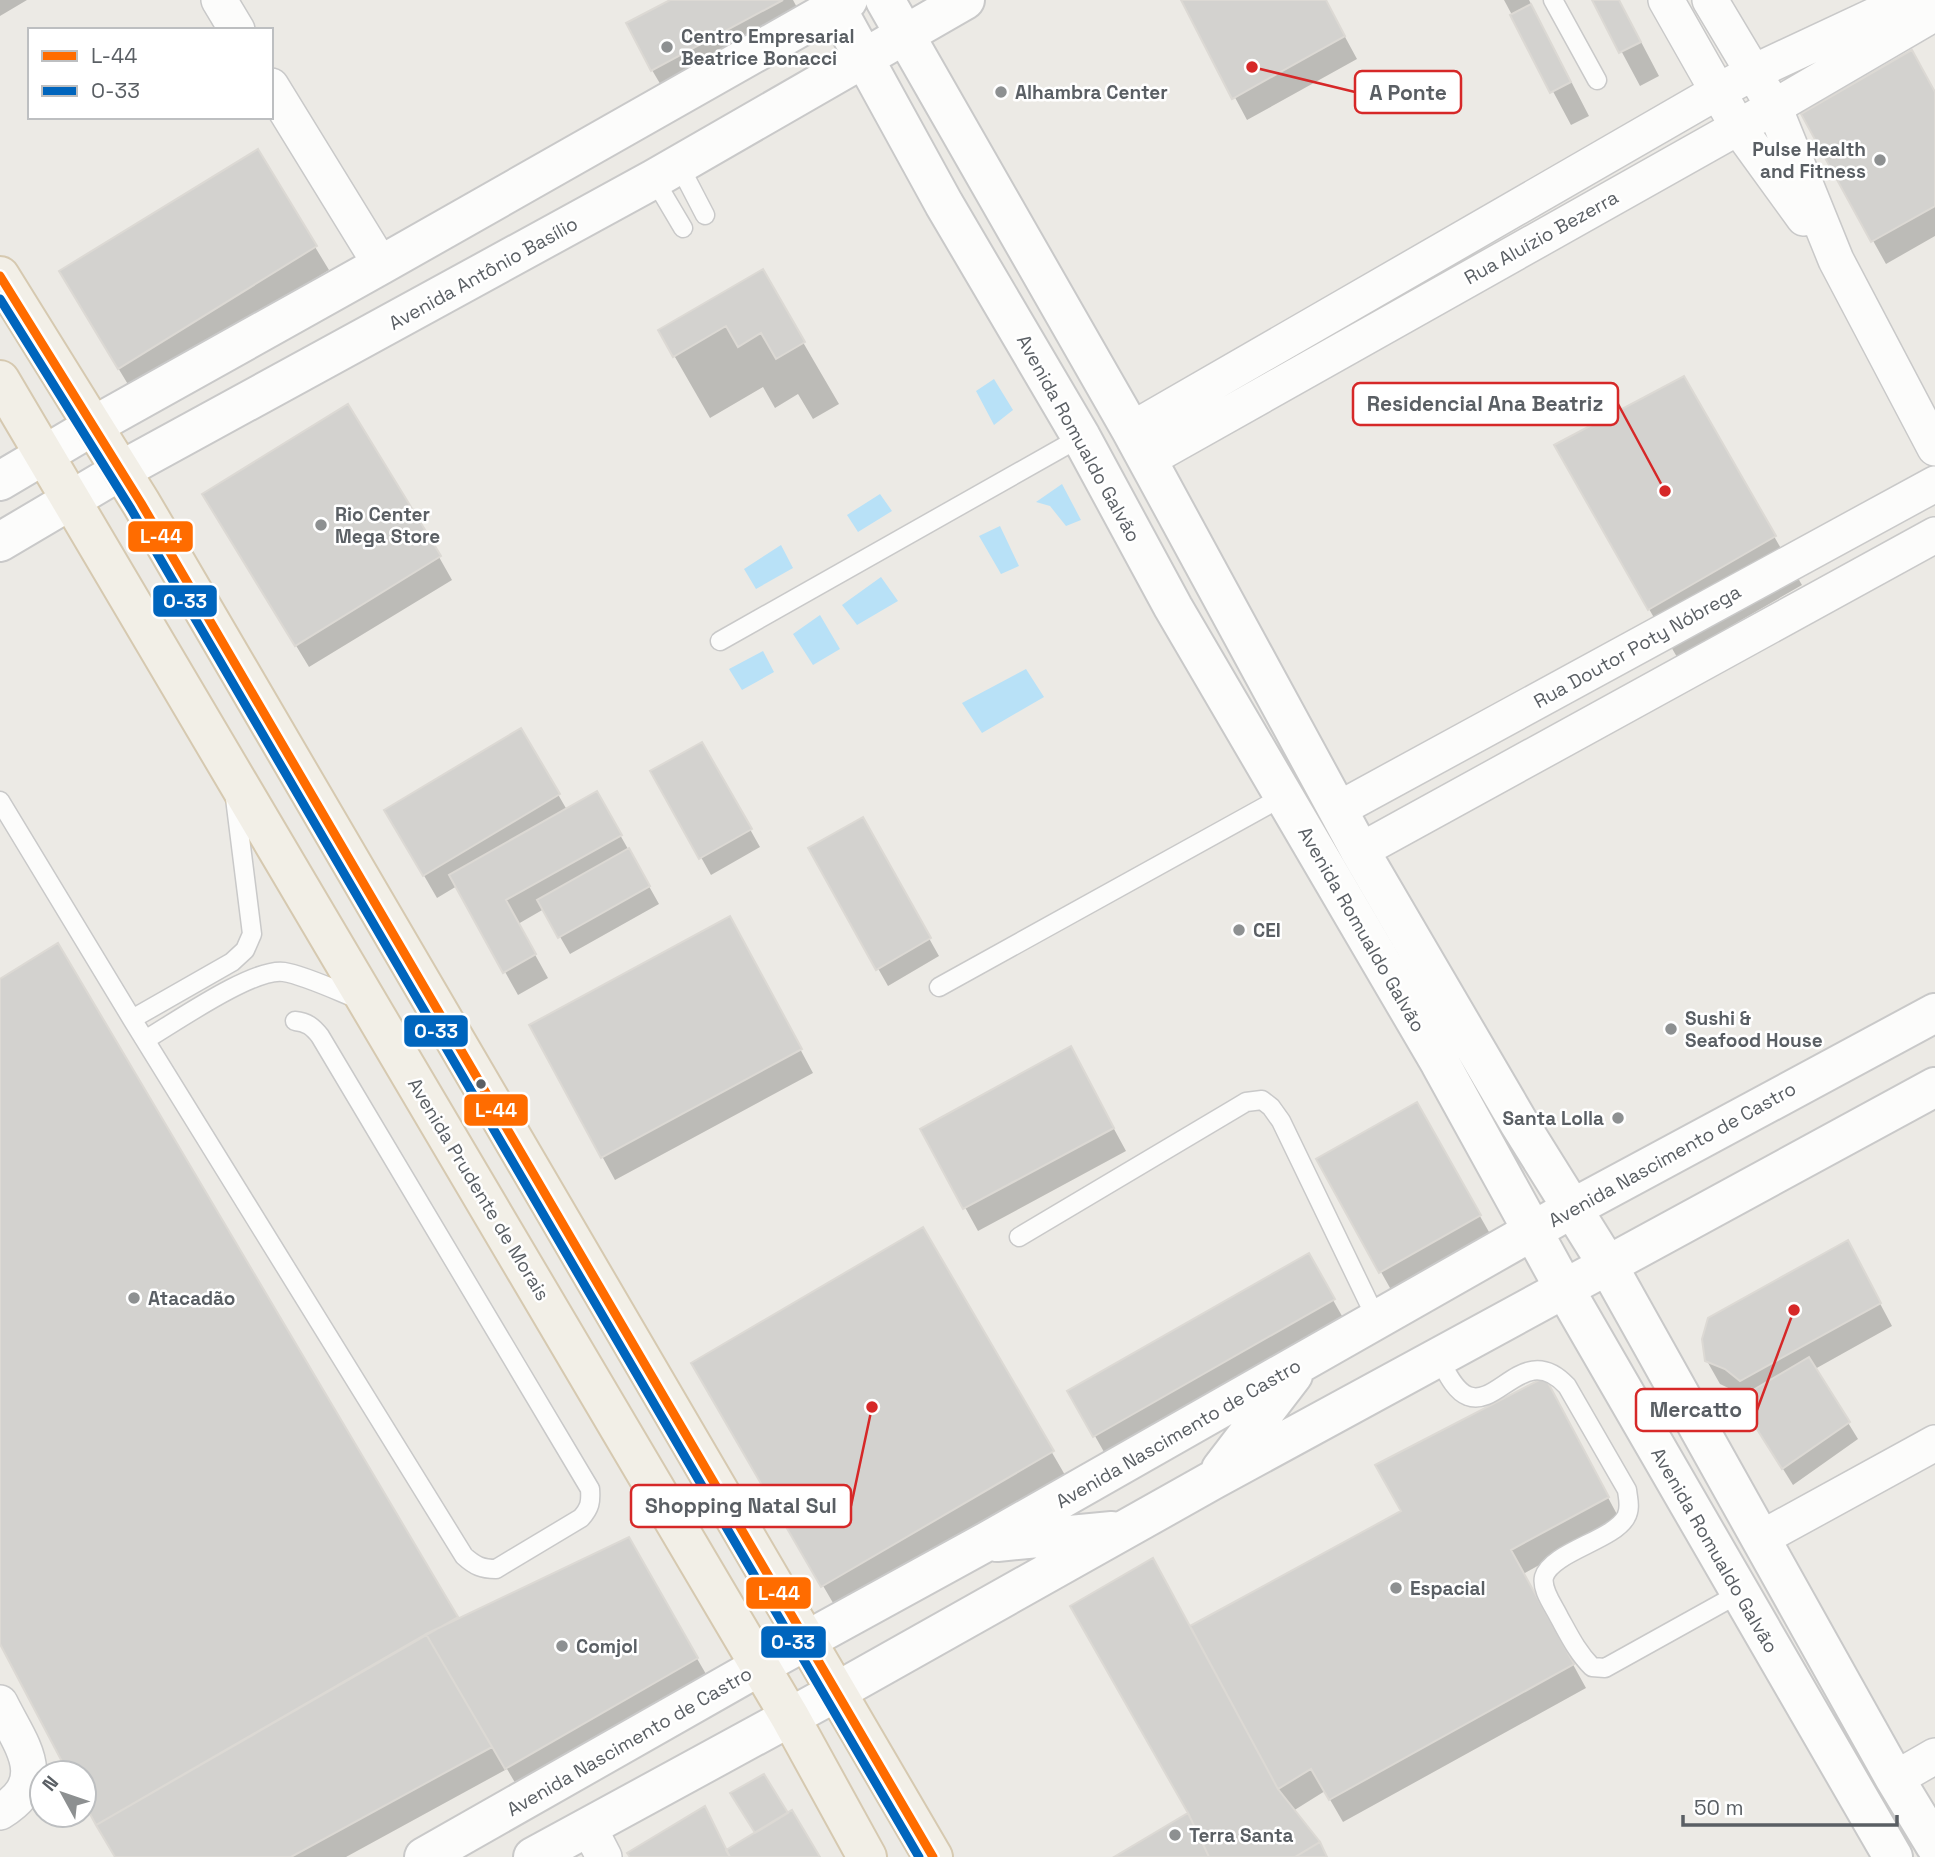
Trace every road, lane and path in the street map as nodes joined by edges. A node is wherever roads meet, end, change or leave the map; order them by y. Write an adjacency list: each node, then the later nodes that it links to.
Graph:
1 (219, 0): 10 (street)
2 (885, 0): 11 (main road, Avenida Romualdo Galvão)
3 (965, 0): 11 (main road, Avenida Antônio Basílio)
4 (1553, 0): 14 (lane)
5 (1710, 0): 13 (street)
6 (1908, 0): 13 (street, Rua Aluízio Bezerra)
7 (1670, 1): 16 (street)
8 (839, 2): 12 (main road, Avenida Romualdo Galvão); 23 (main road)
9 (1935, 13): 17 (street, Rua Aluízio Bezerra)
10 (236, 28)
11 (906, 35): 12 (main road, Avenida Antônio Basílio); 28 (main road, Avenida Romualdo Galvão)
12 (863, 59): 19 (main road, Avenida Antônio Basílio); 27 (main road, Avenida Romualdo Galvão)
13 (1754, 72): 16 (street, Rua Aluízio Bezerra); 17 (street)
14 (1597, 80)
15 (273, 89): 23 (street)
16 (1717, 92): 18 (street); 28 (street, Rua Aluízio Bezerra)
17 (1774, 107): 18 (street, Rua Aluízio Bezerra); 22 (street)
18 (1738, 127): 22 (street); 28 (street, Rua Aluízio Bezerra)
19 (666, 172): 20 (lane); 21 (lane); 31 (main road, Avenida Antônio Basílio)
20 (705, 215)
21 (683, 228)
22 (1836, 260): 29 (street)
23 (381, 265): 26 (main road)
24 (0, 276): 26 (main road)
25 (0, 380): 30 (main road, Avenida Prudente de Morais)
26 (93, 426): 30 (main road); 31 (main road)
27 (1081, 436): 37 (lane); 39 (main road, Avenida Romualdo Galvão)
28 (1139, 445): 41 (main road, Avenida Romualdo Galvão)
29 (1935, 448)
30 (46, 454): 32 (main road); 34 (main road, Avenida Prudente de Morais)
31 (120, 471): 34 (main road, Avenida Antônio Basílio); 64 (main road)
32 (0, 481)
33 (1935, 484): 41 (street, Rua Doutor Poty Nóbrega)
34 (72, 499): 36 (main road, Avenida Antônio Basílio); 38 (main road, Avenida Prudente de Morais)
35 (1935, 535): 42 (street)
36 (0, 542)
37 (720, 641)
38 (232, 771): 44 (main road, Avenida Prudente de Morais); 46 (lane)
39 (1284, 796): 43 (lane); 51 (main road, Avenida Romualdo Galvão)
40 (0, 801): 46 (lane)
41 (1339, 809): 42 (main road, Avenida Romualdo Galvão)
42 (1360, 851): 50 (main road, Avenida Romualdo Galvão)
43 (939, 987)
44 (369, 1003): 48 (lane); 65 (main road, Avenida Prudente de Morais)
45 (1935, 1013): 50 (main road, Avenida Nascimento de Castro)
46 (132, 1019): 48 (lane)
47 (295, 1021): 48 (lane)
48 (145, 1040)
49 (1935, 1087): 53 (main road)
50 (1573, 1208): 51 (main road, Avenida Nascimento de Castro); 53 (main road, Avenida Romualdo Galvão)
51 (1532, 1231): 54 (main road, Avenida Romualdo Galvão); 55 (main road, Avenida Nascimento de Castro)
52 (1019, 1237): 55 (lane)
53 (1607, 1264): 54 (main road); 61 (main road, Avenida Romualdo Galvão)
54 (1564, 1288): 56 (main road); 63 (main road, Avenida Romualdo Galvão)
55 (1377, 1320): 57 (main road, Avenida Nascimento de Castro)
56 (1437, 1357): 59 (main road); 63 (lane)
57 (1303, 1362): 59 (main road); 62 (main road, Avenida Nascimento de Castro)
58 (1935, 1443): 61 (street)
59 (1213, 1480): 60 (main road)
60 (1124, 1530): 62 (main road); 66 (main road)
61 (1760, 1539): 70 (main road, Avenida Romualdo Galvão)
62 (984, 1543): 64 (main road, Avenida Nascimento de Castro)
63 (1740, 1593): 78 (main road, Avenida Romualdo Galvão)
64 (806, 1641): 65 (main road, Avenida Nascimento de Castro); 66 (main road)
65 (760, 1667): 68 (main road, Avenida Prudente de Morais); 74 (main road, Avenida Nascimento de Castro)
66 (836, 1692): 68 (main road); 77 (main road)
67 (0, 1703): 71 (street)
68 (790, 1717): 72 (main road); 76 (main road, Avenida Prudente de Morais)
69 (1935, 1756): 70 (street)
70 (1895, 1779): 73 (main road, Avenida Romualdo Galvão)
71 (8, 1807)
72 (596, 1841): 75 (main road)
73 (1935, 1845)
74 (424, 1857)
75 (533, 1857)
76 (867, 1857)
77 (933, 1857)
78 (1894, 1857)

